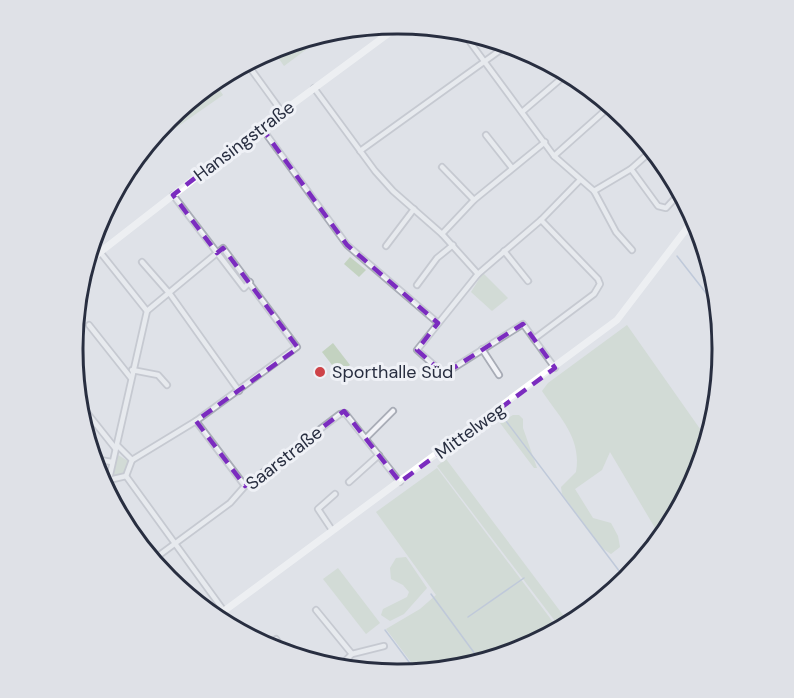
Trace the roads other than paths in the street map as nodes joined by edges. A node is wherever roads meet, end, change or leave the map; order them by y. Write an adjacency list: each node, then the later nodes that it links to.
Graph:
1 (387, 34): 7 (street, Hansingstraße)
2 (471, 44): 4 (street)
3 (499, 51): 4 (street)
4 (485, 63): 9 (street); 14 (street)
5 (253, 70): 8 (street)
6 (559, 80): 9 (street)
7 (314, 88): 8 (street, Hansingstraße); 14 (street)
8 (282, 112): 11 (street, Hansingstraße)
9 (522, 112): 13 (street)
10 (603, 112): 15 (street)
11 (261, 127): 22 (street, Hansingstraße); 42 (street)
12 (486, 135): 18 (street)
13 (545, 142): 15 (street); 18 (street)
14 (360, 151): 25 (street)
15 (554, 156): 20 (street)
16 (645, 156): 19 (street)
17 (442, 168): 23 (street)
18 (512, 168): 23 (street)
19 (631, 169): 21 (street); 24 (street)
20 (580, 180): 21 (street); 26 (street)
21 (594, 191): 31 (street)
22 (172, 195): 33 (street, Hansingstraße); 34 (street)
23 (474, 200): 28 (street)
24 (673, 200)
25 (414, 209): 28 (street); 30 (street)
26 (541, 220): 32 (street); 44 (street)
27 (687, 227): 46 (street, Mittelweg)
28 (442, 234): 29 (street)
29 (453, 245): 37 (street); 39 (street)
30 (386, 246)
31 (632, 250)
32 (504, 251): 37 (street); 38 (street)
33 (100, 252): 35 (street, Hansingstraße); 41 (street)
34 (217, 253): 40 (street); 51 (street)
35 (97, 254)
36 (142, 262): 40 (street)
37 (478, 274): 42 (street)
38 (528, 281)
39 (417, 285)
40 (170, 294): 41 (street); 51 (street)
41 (147, 311): 47 (street)
42 (438, 323): 45 (street)
43 (89, 325): 49 (street)
44 (534, 339): 45 (street); 46 (street)
45 (482, 349): 48 (street)
46 (555, 368): 65 (street, Mittelweg)
47 (132, 370): 49 (street); 50 (street)
48 (499, 375)
49 (130, 378): 56 (street)
50 (167, 385)
51 (239, 391): 54 (street)
52 (393, 411): 55 (street)
53 (90, 416): 56 (street)
54 (196, 421): 59 (street); 66 (street)
55 (366, 438): 57 (street, Saarstraße); 66 (street, Saarstraße)
56 (116, 447): 59 (street); 60 (street)
57 (379, 455): 64 (street); 65 (street, Saarstraße)
58 (103, 460): 60 (street)
59 (132, 460): 61 (street)
60 (112, 462): 62 (street)
61 (126, 476): 63 (street); 69 (street)
62 (110, 477)
63 (111, 480)
64 (349, 482)
65 (400, 482): 68 (street, Mittelweg)
66 (245, 486): 69 (street, Saarstraße)
67 (335, 494): 68 (street)
68 (332, 530): 73 (street, Mittelweg)
69 (174, 545): 70 (street, Saarstraße); 71 (street)
70 (160, 555)
71 (218, 607)
72 (316, 610): 75 (street)
73 (224, 611)
74 (384, 646): 75 (street)
75 (352, 654): 76 (street)
76 (347, 659)

